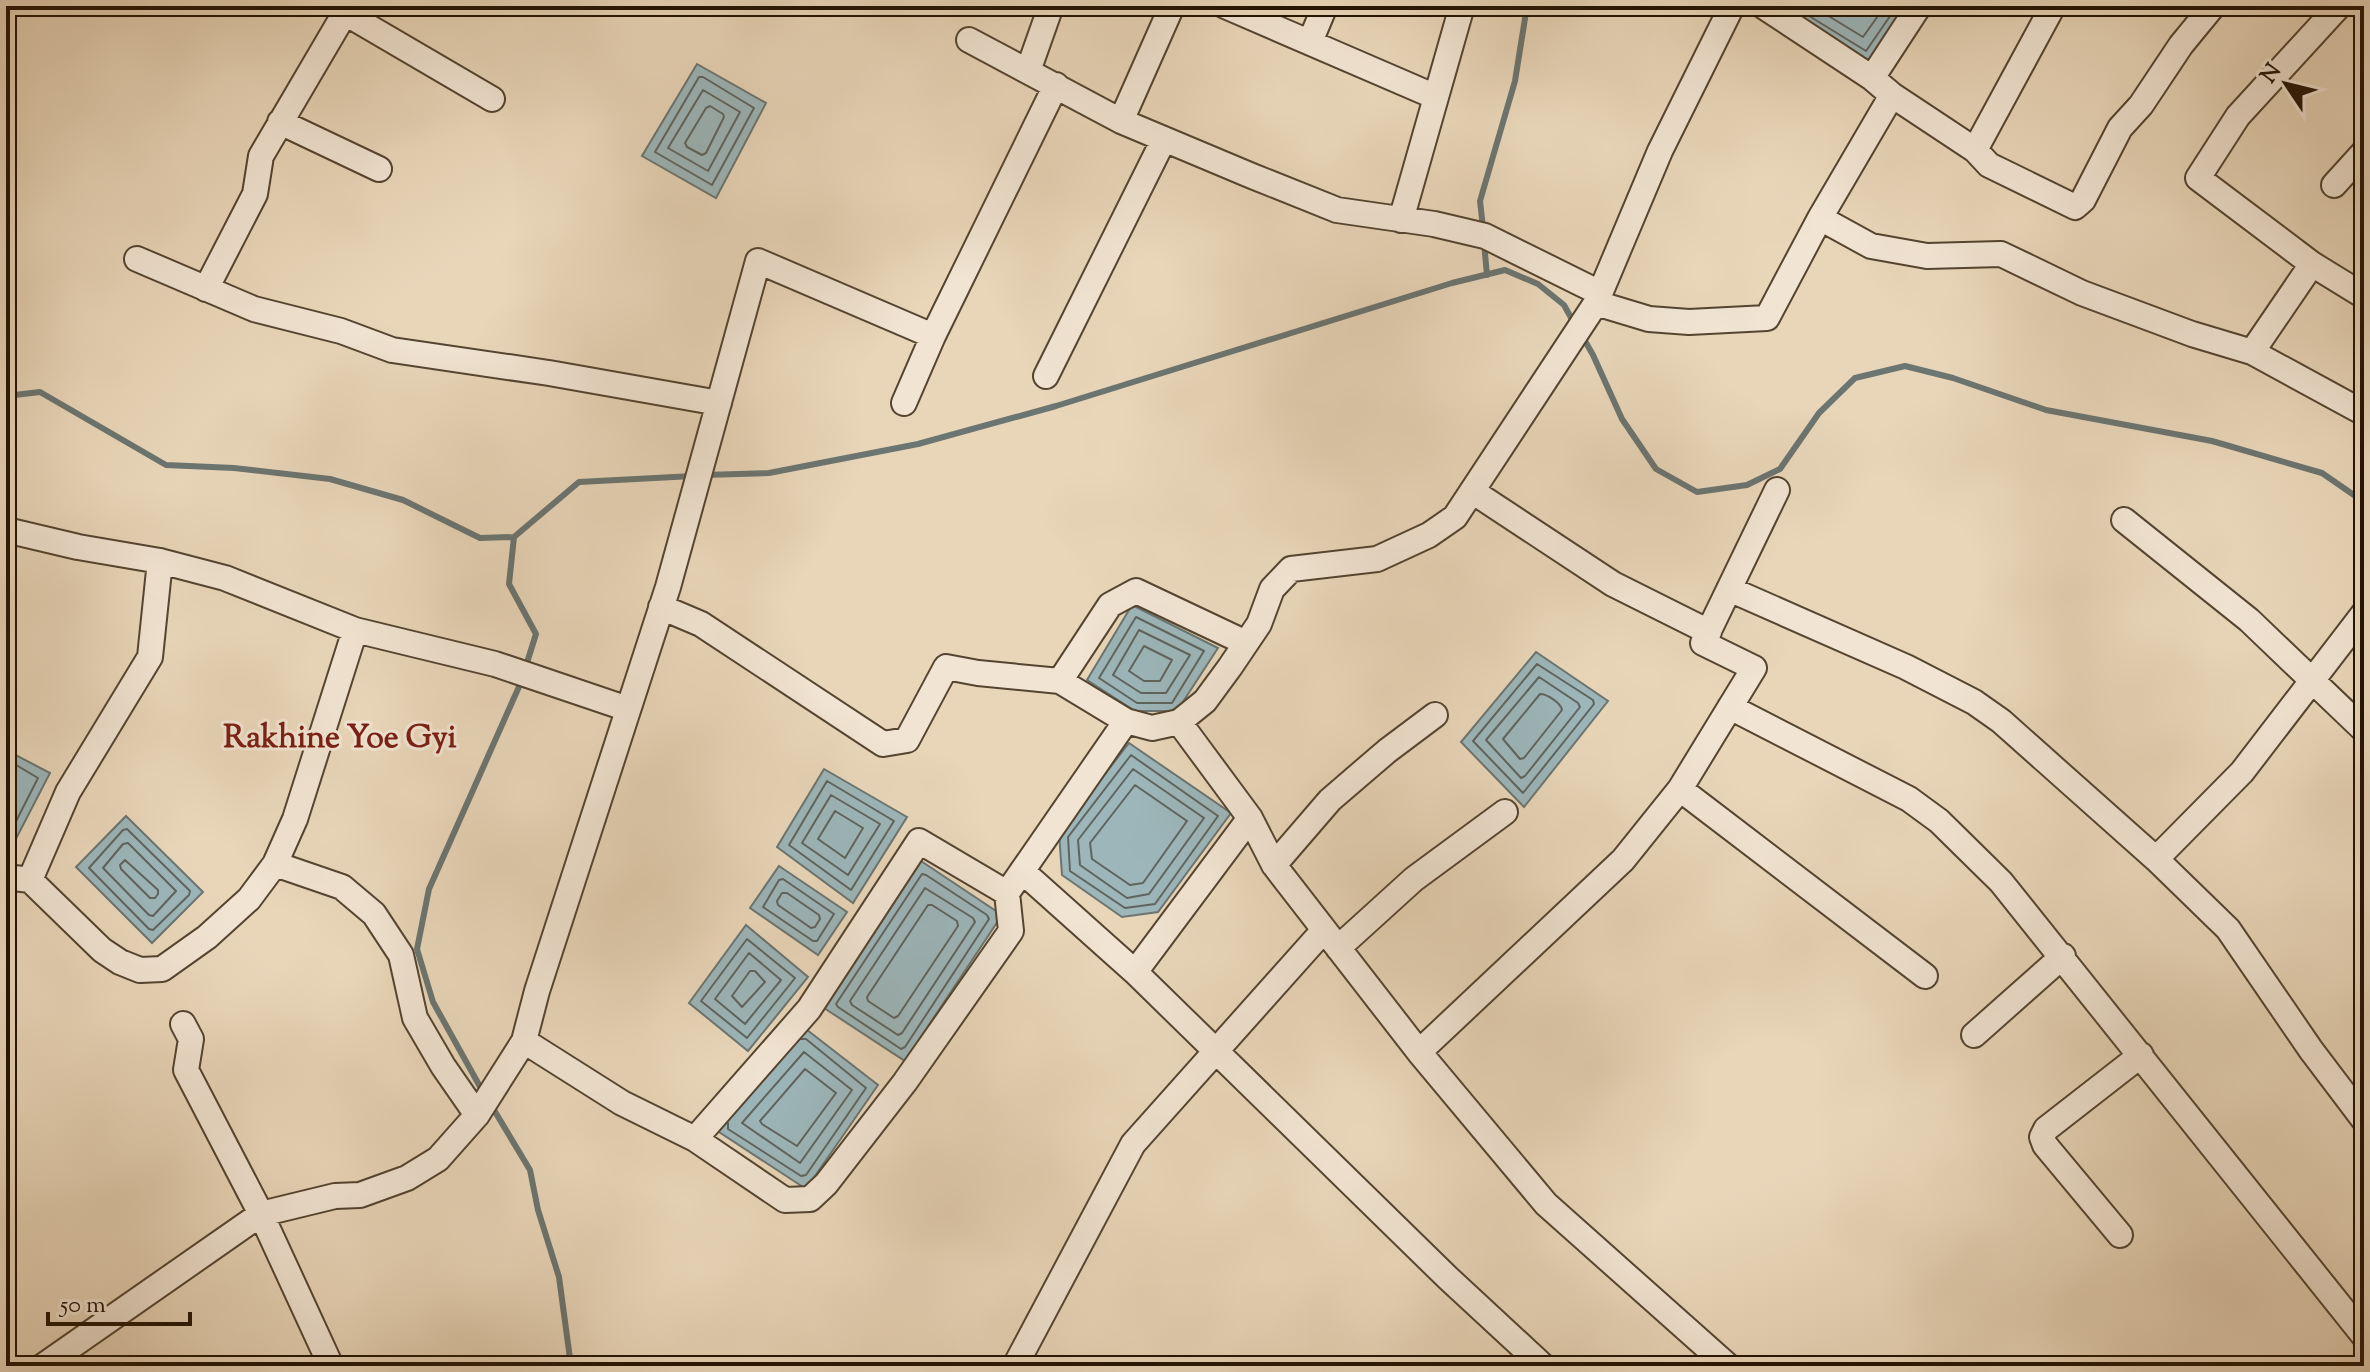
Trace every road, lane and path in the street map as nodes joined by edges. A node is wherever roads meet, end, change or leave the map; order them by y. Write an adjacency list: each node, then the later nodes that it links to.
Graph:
1 (1051, 6): 15 (street)
2 (1172, 6): 21 (street)
3 (1225, 6): 14 (street)
4 (1325, 6): 14 (street)
5 (1462, 6): 19 (street)
6 (1732, 6): 34 (street)
7 (1763, 6): 16 (street)
8 (1919, 6): 16 (street)
9 (2053, 6): 24 (street)
10 (2213, 6): 24 (street)
11 (2339, 6): 31 (street)
12 (347, 10): 20 (street); 22 (street)
13 (969, 40): 15 (street)
14 (1310, 42): 19 (street)
15 (1028, 71): 17 (street)
16 (1872, 78): 18 (street)
17 (1056, 85): 21 (street); 35 (street)
18 (1892, 95): 24 (street); 28 (street)
19 (1436, 97): 29 (street)
20 (492, 99)
21 (1121, 121): 23 (street)
22 (280, 122): 26 (street); 32 (street)
23 (1164, 139): 29 (street); 37 (street)
24 (1975, 150)
25 (2364, 152): 27 (street)
26 (379, 169)
27 (2334, 185)
28 (1820, 218): 34 (street); 36 (street)
29 (1401, 220): 34 (street)
30 (137, 259): 32 (street)
31 (2312, 264): 33 (street); 36 (street)
32 (206, 289): 38 (street)
33 (2364, 296)
34 (1598, 298): 42 (street)
35 (933, 336): 38 (street); 39 (street)
36 (2252, 352): 40 (street)
37 (1046, 376)
38 (719, 403): 47 (street)
39 (904, 403)
40 (2364, 413)
41 (1777, 490): 46 (street)
42 (1472, 491): 50 (street); 51 (street)
43 (2124, 520): 53 (street)
44 (6, 530): 45 (street)
45 (160, 561): 49 (street); 67 (street)
46 (1729, 589): 50 (street); 63 (street)
47 (661, 607): 52 (street); 55 (street)
48 (2364, 613): 53 (street)
49 (355, 630): 55 (street); 64 (street)
50 (1709, 632): 54 (street)
51 (1246, 643): 52 (street); 58 (street)
52 (1060, 681): 57 (street)
53 (2313, 681): 59 (street); 63 (street)
54 (1730, 707): 60 (street); 70 (street)
55 (628, 709): 75 (street)
56 (1435, 715): 65 (street)
57 (1126, 721): 58 (street); 66 (street)
58 (1179, 722): 62 (street)
59 (2364, 730)
60 (1680, 789): 72 (street); 77 (street)
61 (1505, 812): 69 (street)
62 (1250, 818): 65 (street); 71 (street)
63 (2156, 859): 80 (street)
64 (275, 864): 67 (street); 79 (street)
65 (1274, 865): 69 (street)
66 (1022, 871): 68 (street); 71 (street)
67 (18, 879)
68 (1007, 893): 81 (street); 81 (street)
69 (1331, 939): 76 (street); 77 (street)
70 (2063, 956): 74 (street); 78 (street)
71 (1135, 972): 76 (street)
72 (1925, 976)
73 (183, 1024): 82 (street)
74 (1974, 1035)
75 (524, 1041): 79 (street); 81 (street)
76 (1215, 1051): 87 (street); 88 (street)
77 (1419, 1052): 89 (street)
78 (2141, 1055): 83 (street); 84 (street)
79 (477, 1115): 82 (street)
80 (2364, 1120)
81 (695, 1139)
82 (261, 1214): 85 (street); 86 (street)
83 (2120, 1235)
84 (2364, 1336)
85 (43, 1366)
86 (331, 1366)
87 (1015, 1366)
88 (1543, 1366)
89 (1728, 1366)

